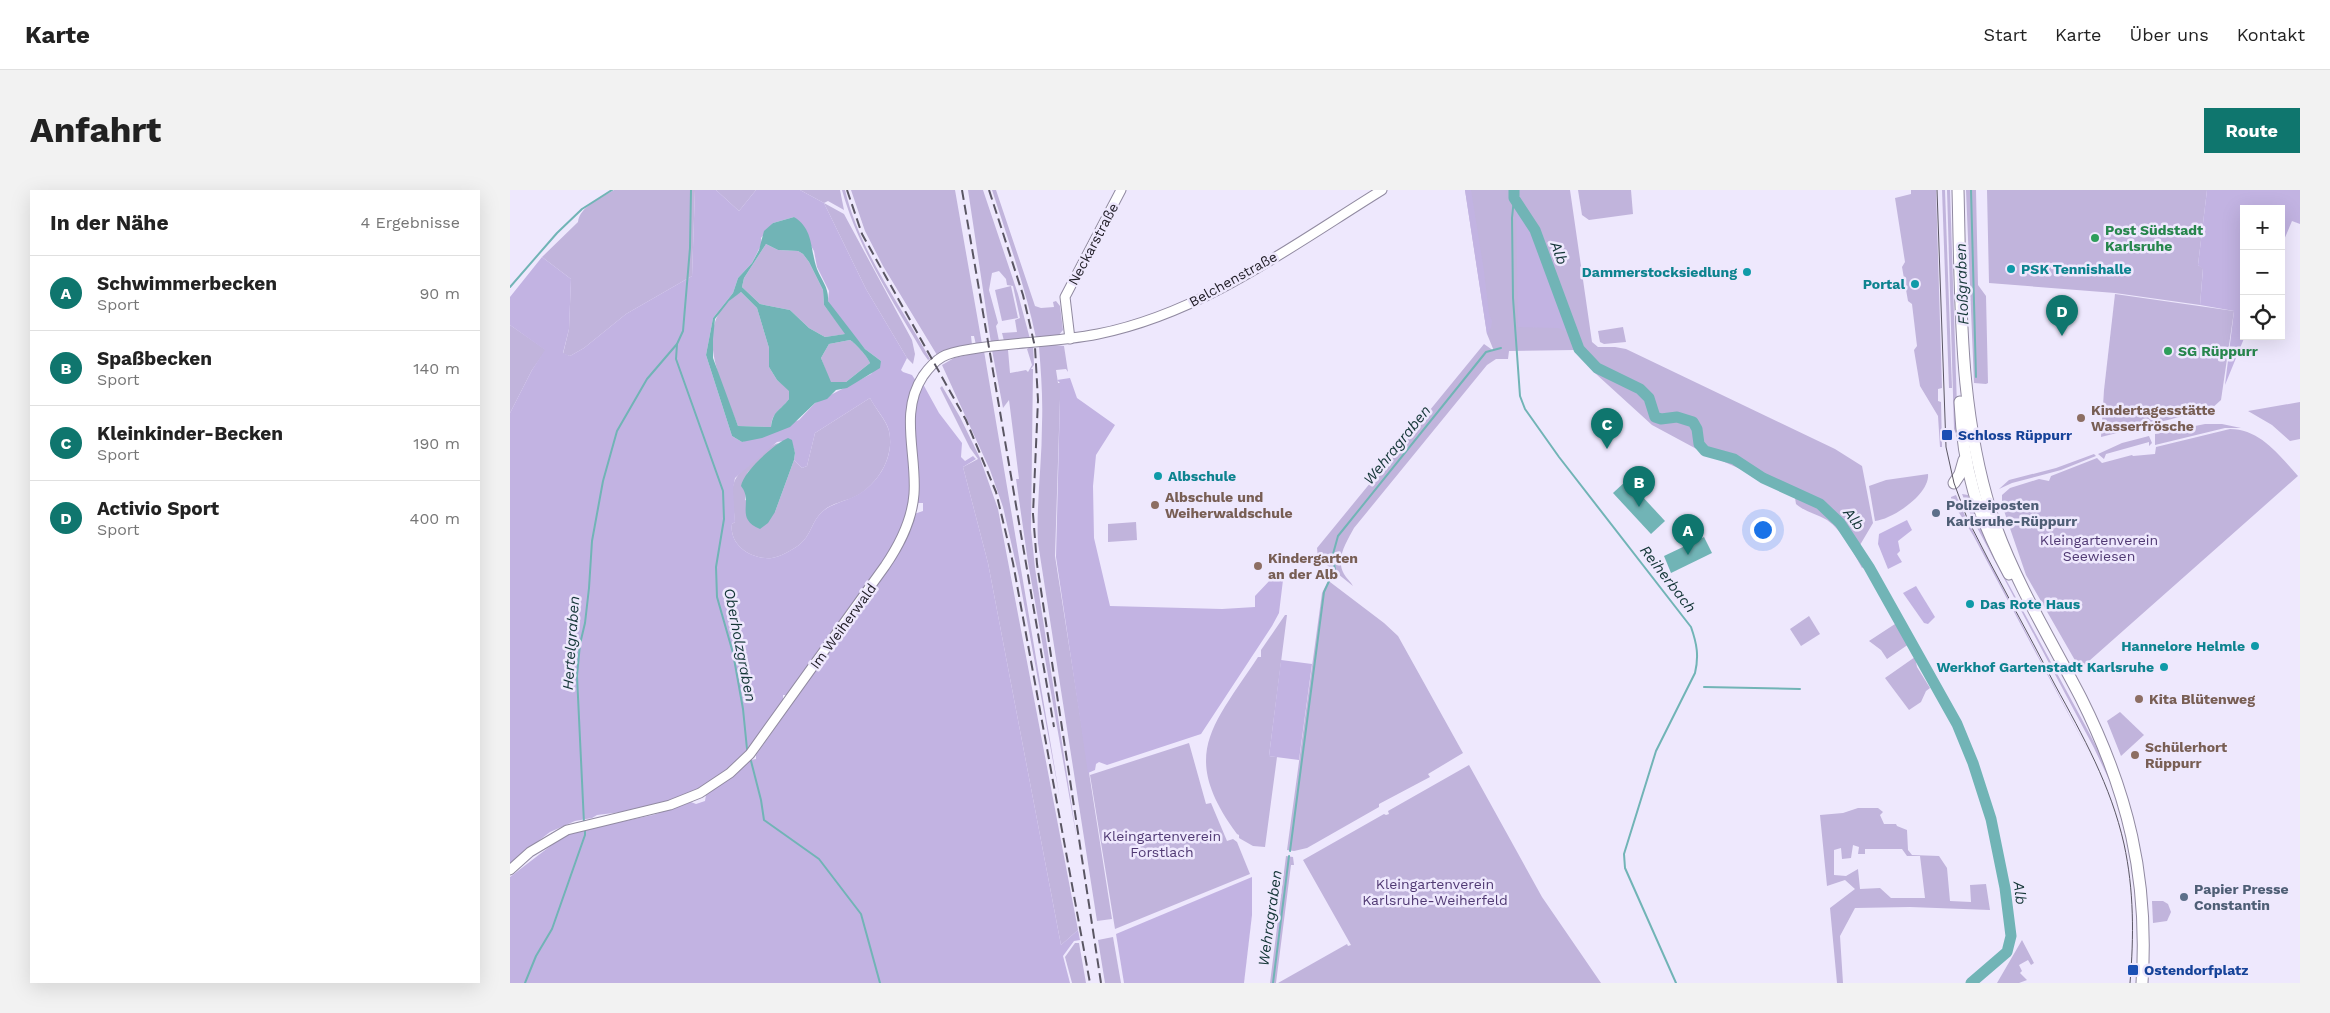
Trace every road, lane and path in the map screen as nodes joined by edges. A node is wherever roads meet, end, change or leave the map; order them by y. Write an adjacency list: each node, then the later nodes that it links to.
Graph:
1 (1121, 190): 5 (street, Neckarstraße)
2 (1382, 190): 5 (street, Belchenstraße)
3 (1952, 190): 6 (main road)
4 (1958, 190): 7 (main road)
5 (1070, 339): 9 (street, Im Weiherwald)
6 (1966, 456): 7 (main road); 8 (main road)
7 (1976, 478): 10 (main road)
8 (1954, 483)
9 (510, 870)
10 (2142, 983)

